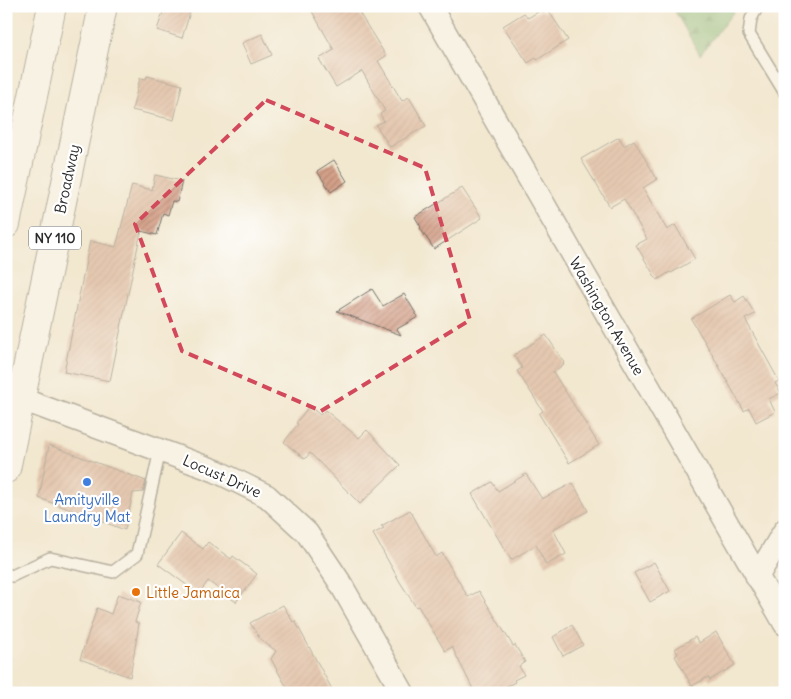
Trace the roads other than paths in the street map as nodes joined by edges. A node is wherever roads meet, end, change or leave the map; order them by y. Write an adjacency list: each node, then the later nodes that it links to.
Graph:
1 (52, 6): 6 (main road)
2 (103, 6): 7 (main road, Broadway / NY 110)
3 (430, 6): 12 (street, Washington Avenue)
4 (758, 6): 5 (lane)
5 (785, 93)
6 (6, 224)
7 (14, 397): 8 (street, Locust Drive); 9 (main road, Broadway / NY 110)
8 (160, 450): 11 (lane); 14 (street, Locust Drive)
9 (6, 469)
10 (785, 530): 12 (street)
11 (6, 574)
12 (757, 577): 13 (street, Washington Avenue)
13 (785, 624)
14 (403, 693)

